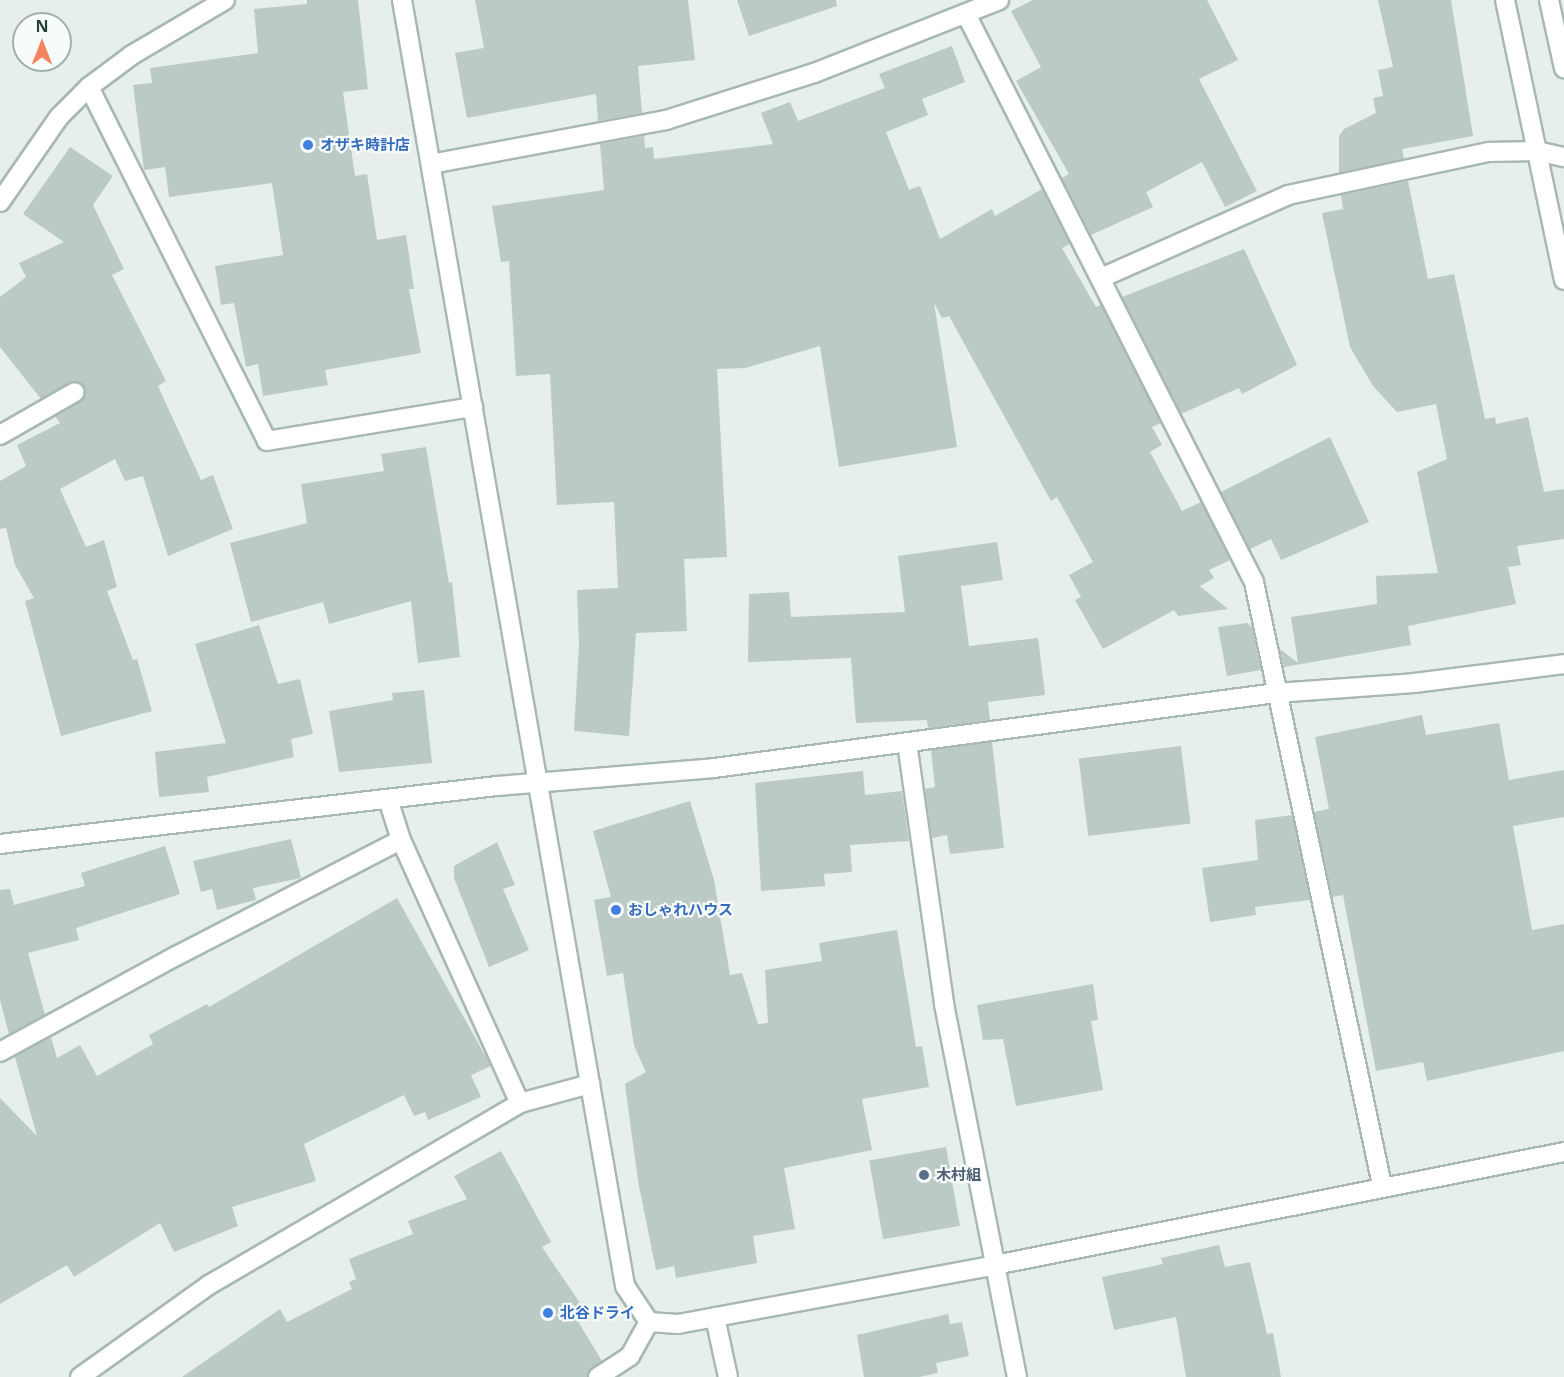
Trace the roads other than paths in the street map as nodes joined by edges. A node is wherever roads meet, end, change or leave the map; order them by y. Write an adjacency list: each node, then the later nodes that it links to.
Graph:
1 (225, 0): 8 (street)
2 (402, 0): 11 (street)
3 (999, 0): 6 (street)
4 (1505, 0): 9 (street)
5 (1549, 0): 7 (street)
6 (967, 16): 11 (street); 13 (street)
7 (1564, 68)
8 (89, 87): 12 (street); 16 (street)
9 (1537, 151): 10 (street); 13 (street); 14 (street)
10 (1564, 157)
11 (431, 164): 16 (street)
12 (0, 202)
13 (1101, 278): 19 (street)
14 (1564, 280)
15 (75, 392): 17 (street)
16 (473, 406): 21 (street)
17 (0, 435)
18 (1564, 664): 19 (street)
19 (1276, 693): 20 (street); 29 (street)
20 (908, 743): 21 (street); 30 (street)
21 (538, 782): 22 (street); 26 (street)
22 (388, 799): 23 (street); 24 (street)
23 (401, 840): 25 (street); 27 (street)
24 (0, 844)
25 (0, 1052)
26 (590, 1084): 27 (street); 32 (street)
27 (520, 1103): 33 (street)
28 (1564, 1152): 29 (street)
29 (1382, 1185): 30 (street)
30 (995, 1265): 31 (street); 36 (street)
31 (715, 1317): 32 (street); 35 (street)
32 (649, 1322): 34 (street)
33 (80, 1377)
34 (598, 1377)
35 (728, 1377)
36 (1017, 1377)

